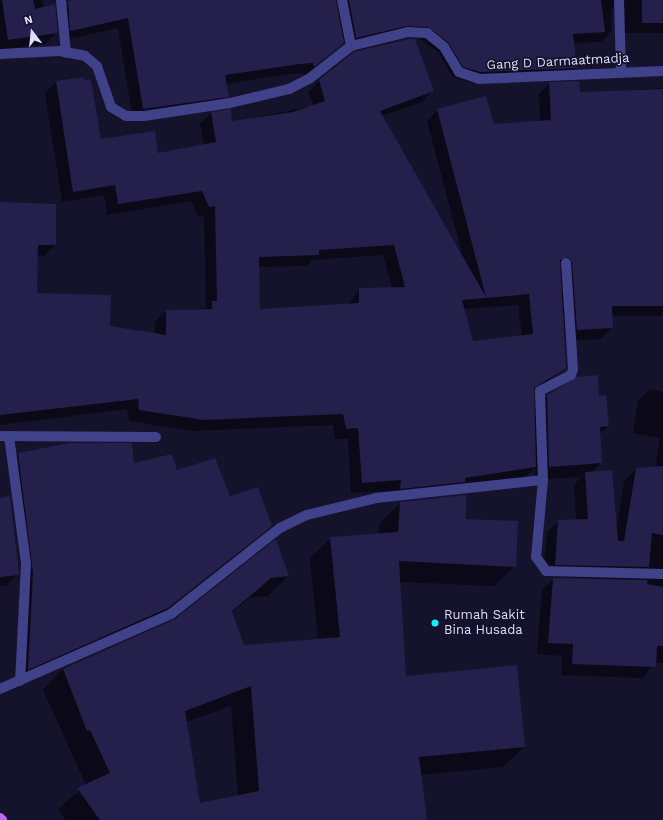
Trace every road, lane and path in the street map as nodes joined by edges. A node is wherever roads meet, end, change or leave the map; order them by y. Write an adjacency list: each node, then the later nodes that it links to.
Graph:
1 (60, 0): 5 (street)
2 (342, 0): 4 (street)
3 (619, 0): 8 (street)
4 (351, 46): 5 (street, Gang D Darmaatmadja); 8 (street, Gang D Darmaatmadja)
5 (66, 53): 6 (street, Gang D Darmaatmadja)
6 (0, 54)
7 (663, 71): 8 (street, Gang D Darmaatmadja)
8 (621, 72)
9 (566, 263): 12 (street)
10 (4, 436): 11 (street); 14 (street)
11 (156, 438)
12 (543, 480): 13 (street); 14 (street)
13 (663, 574)
14 (20, 681): 15 (street)
15 (0, 690)
16 (0, 818): 17 (main road)
17 (2, 820)

